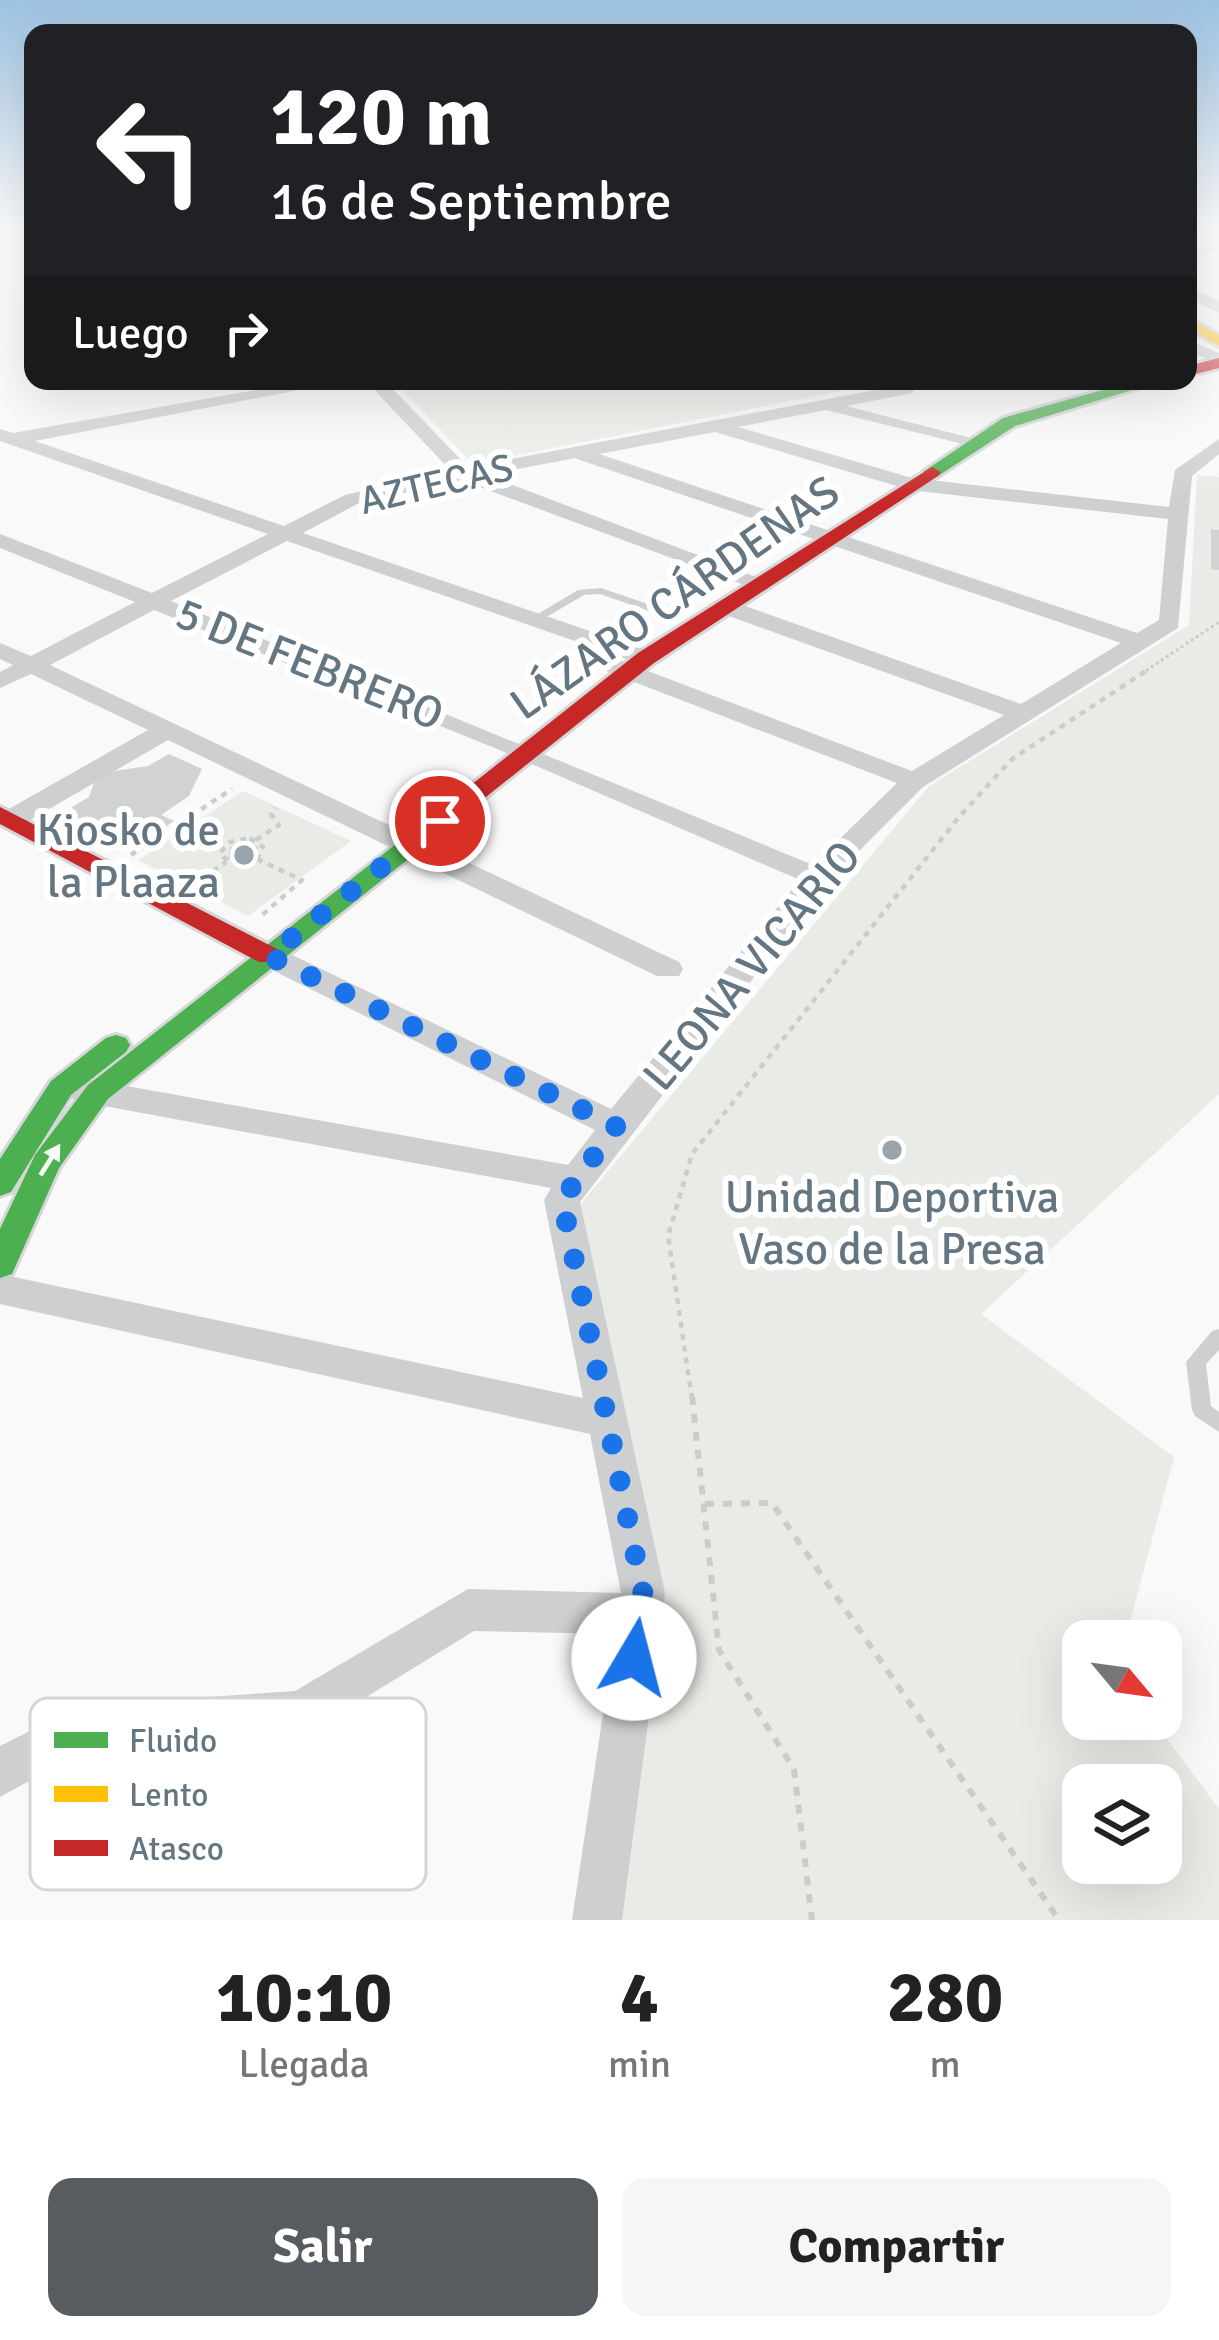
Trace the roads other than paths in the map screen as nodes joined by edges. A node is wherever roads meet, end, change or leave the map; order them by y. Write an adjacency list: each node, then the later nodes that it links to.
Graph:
1 (228, 390): 7 (street)
2 (284, 390): 7 (street)
3 (384, 390): 14 (street)
4 (903, 390): 8 (street, AZTECAS)
5 (1094, 390): 11 (street, LÁZARO CÁRDENAS)
6 (1121, 390): 11 (street, LÁZARO CÁRDENAS)
7 (248, 396): 10 (street)
8 (824, 406): 9 (street, AZTECAS); 11 (street)
9 (715, 426): 13 (street, AZTECAS); 15 (street)
10 (4, 438): 18 (street)
11 (962, 442): 15 (street, LÁZARO CÁRDENAS)
12 (1219, 445): 16 (street, LEONA VICARIO)
13 (577, 452): 14 (street, AZTECAS); 17 (street)
14 (464, 474): 18 (street, AZTECAS); 20 (street)
15 (901, 481): 16 (street); 17 (street, LÁZARO CÁRDENAS)
16 (1180, 514): 25 (street, LEONA VICARIO)
17 (821, 532): 20 (street, LÁZARO CÁRDENAS); 25 (street)
18 (285, 534): 21 (street, AZTECAS); 24 (street)
19 (0, 540): 21 (street, 5 DE FEBRERO)
20 (748, 579): 22 (street, LÁZARO CÁRDENAS); 23 (street, LÁZARO CÁRDENAS)
21 (157, 600): 28 (street, AZTECAS); 32 (street, 5 DE FEBRERO)
22 (723, 606): 27 (street, LÁZARO CÁRDENAS); 30 (street)
23 (676, 617): 24 (lane); 27 (street, LÁZARO CÁRDENAS)
24 (535, 620): 27 (street)
25 (1141, 642): 30 (street, LEONA VICARIO)
26 (0, 650): 28 (street)
27 (627, 661): 32 (street, LÁZARO CÁRDENAS); 33 (street)
28 (33, 664): 29 (street, AZTECAS); 31 (street)
29 (0, 681)
30 (1024, 714): 33 (street, LEONA VICARIO)
31 (169, 729): 34 (street); 35 (street)
32 (516, 748): 35 (street, LÁZARO CÁRDENAS); 36 (street, 5 DE FEBRERO)
33 (914, 781): 36 (street, LEONA VICARIO)
34 (5, 817): 37 (street)
35 (401, 838): 37 (street, LÁZARO CÁRDENAS); 37 (street, LÁZARO CÁRDENAS); 38 (street)
36 (817, 877): 41 (street, LEONA VICARIO)
37 (258, 950): 39 (street, LÁZARO CÁRDENAS); 40 (street, LÁZARO CÁRDENAS); 41 (street)
38 (668, 969)
39 (61, 1088): 40 (street); 43 (street, LÁZARO CÁRDENAS)
40 (98, 1092): 42 (street); 44 (street, LÁZARO CÁRDENAS, one-way to 40)
41 (616, 1126): 42 (street, LEONA VICARIO)
42 (578, 1180): 48 (street, LEONA VICARIO)
43 (0, 1184)
44 (12, 1203): 45 (street, LÁZARO CÁRDENAS)
45 (0, 1265)
46 (0, 1289): 48 (street)
47 (1219, 1337): 49 (lane)
48 (608, 1421): 50 (street, LEONA VICARIO)
49 (1219, 1423)
50 (640, 1614): 51 (street); 54 (street, LEONA VICARIO)
51 (327, 1698)
52 (30, 1754): 53 (street)
53 (0, 1773)
54 (597, 1920)

